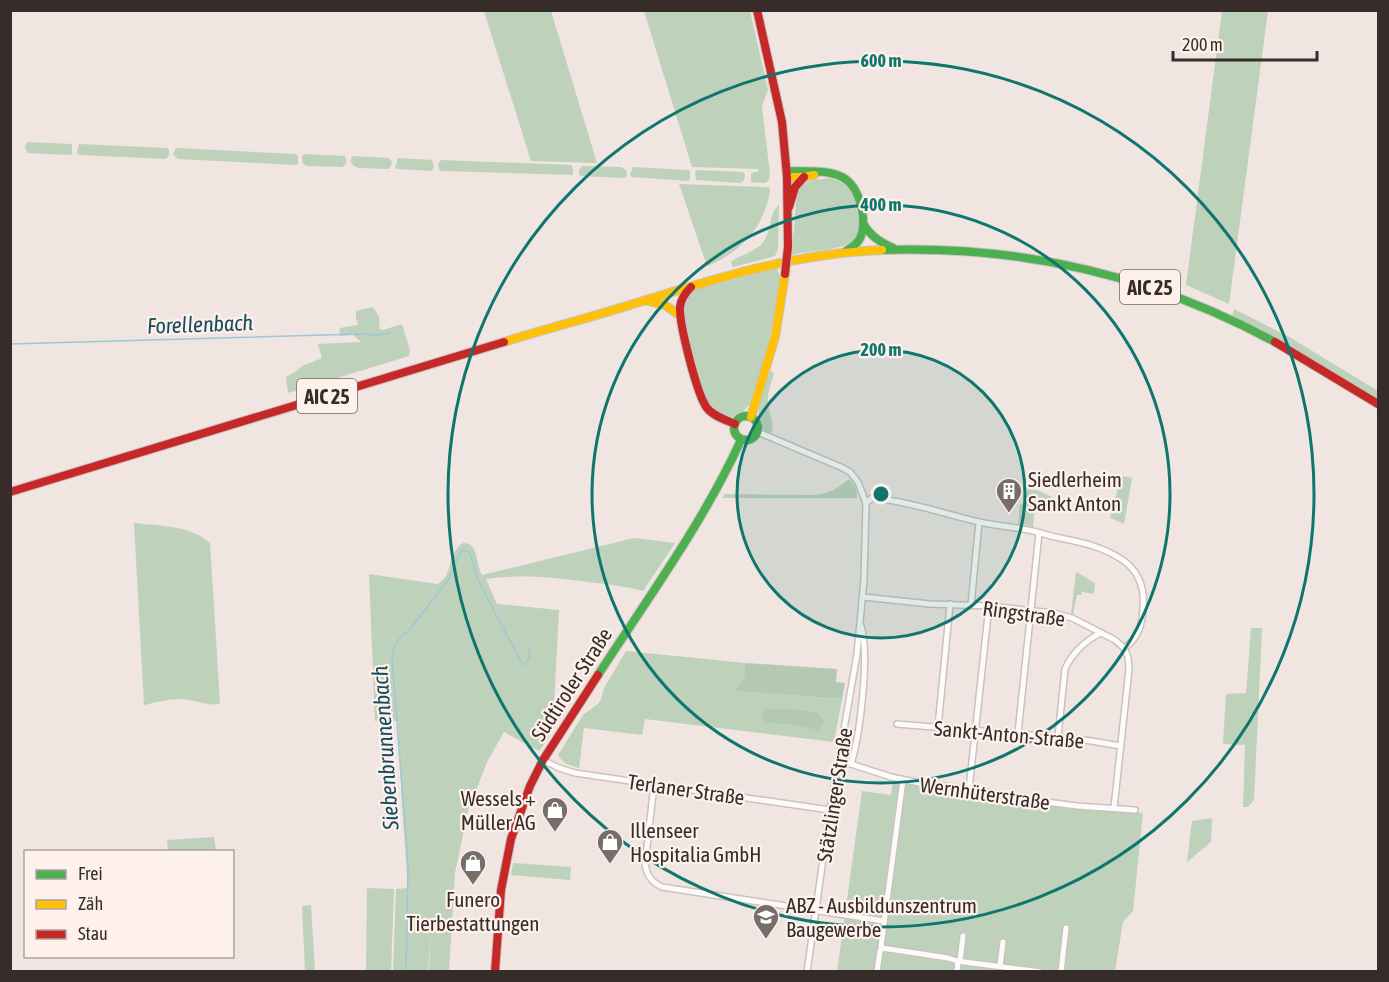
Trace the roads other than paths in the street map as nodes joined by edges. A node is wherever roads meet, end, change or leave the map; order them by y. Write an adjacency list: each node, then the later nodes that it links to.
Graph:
1 (757, 10): 2 (main road)
2 (787, 170): 3 (main road); 4 (main road); 5 (main road)
3 (826, 173): 4 (main road); 6 (main road)
4 (804, 177): 5 (main road)
5 (789, 207): 13 (main road, bridge)
6 (862, 223): 7 (main road); 8 (main road)
7 (896, 249): 8 (main road, AIC 25); 12 (main road, AIC 25)
8 (844, 252): 9 (main road, AIC 25)
9 (693, 285): 10 (main road, AIC 25); 11 (main road)
10 (644, 301): 11 (main road); 17 (main road, AIC 25)
11 (679, 315): 14 (main road)
12 (1378, 404)
13 (751, 417): 14 (main road); 15 (main road)
14 (735, 424): 16 (main road)
15 (758, 432): 16 (main road); 18 (street, Stätzlinger Straße)
16 (741, 440): 39 (main road, Südtiroler Straße)
17 (10, 492)
18 (866, 503): 19 (street); 21 (street, Stätzlinger Straße)
19 (979, 522): 20 (street); 23 (street)
20 (1040, 534): 25 (street); 30 (street)
21 (863, 597): 22 (street, Ringstraße); 26 (street, Stätzlinger Straße)
22 (950, 604): 23 (street, Ringstraße); 34 (street)
23 (971, 605): 24 (street, Ringstraße)
24 (989, 606): 25 (street, Ringstraße); 35 (street)
25 (1031, 610): 27 (street, Ringstraße); 36 (street)
26 (860, 624): 31 (street, Stätzlinger Straße); 32 (street, Stätzlinger Straße)
27 (1090, 628): 28 (street, Ringstraße); 29 (street)
28 (1101, 633): 29 (street); 30 (street, Ringstraße)
29 (1089, 639): 37 (street)
30 (1124, 648): 38 (street)
31 (857, 654): 32 (street); 40 (street, Stätzlinger Straße)
32 (864, 655): 41 (street, Stätzlinger Straße)
33 (897, 724): 34 (street, Sankt-Anton-Straße)
34 (938, 727): 35 (street, Sankt-Anton-Straße)
35 (976, 730): 36 (street, Sankt-Anton-Straße); 44 (street)
36 (1018, 733): 37 (street, Sankt-Anton-Straße)
37 (1058, 737): 38 (street, Sankt-Anton-Straße)
38 (1121, 746): 45 (street)
39 (543, 760): 43 (street, Terlaner Straße); 58 (main road, Südtiroler Straße)
40 (838, 762): 41 (street, Wernhüterstraße); 46 (street, Stätzlinger Straße)
41 (851, 764): 42 (street, Wernhüterstraße)
42 (903, 780): 44 (street, Wernhüterstraße); 49 (street)
43 (654, 785): 46 (street, Terlaner Straße); 48 (street)
44 (969, 789): 45 (street, Wernhüterstraße)
45 (1114, 808): 47 (street, Wernhüterstraße)
46 (830, 810): 48 (street, Stätzlinger Straße)
47 (1135, 810)
48 (816, 911): 49 (street); 59 (street, Stätzlinger Straße)
49 (884, 921): 53 (street)
50 (1066, 928): 57 (street)
51 (963, 936): 54 (street)
52 (1003, 942): 55 (street)
53 (882, 948): 54 (street); 60 (street)
54 (959, 961): 56 (street); 61 (street)
55 (1000, 966): 56 (street); 62 (street)
56 (991, 968)
57 (1061, 971): 63 (street)
58 (495, 972)
59 (807, 972)
60 (877, 972)
61 (957, 972)
62 (1041, 972)
63 (1068, 972)

